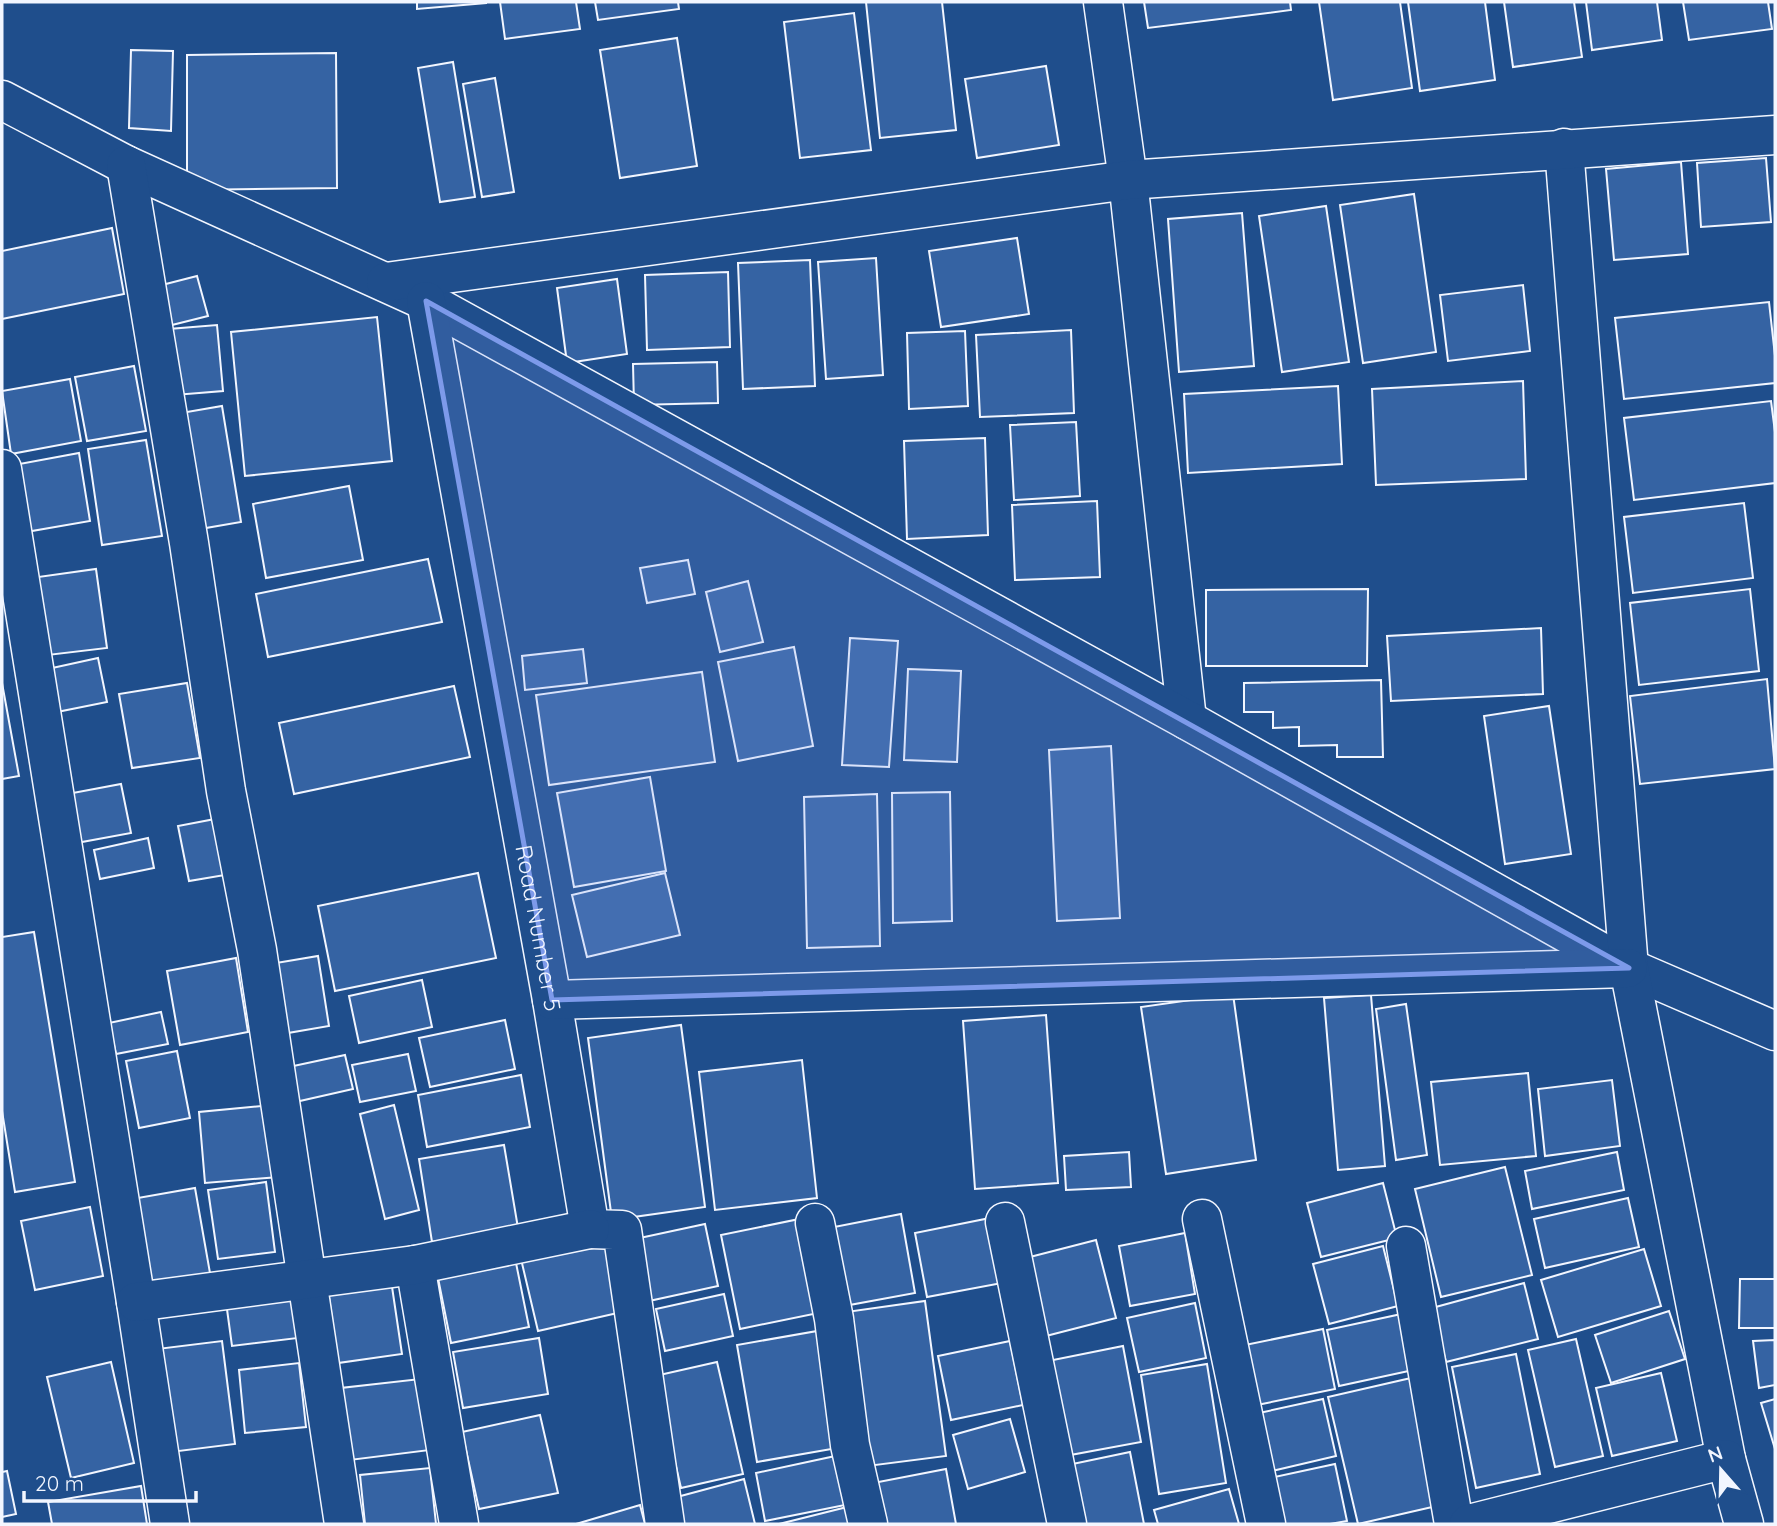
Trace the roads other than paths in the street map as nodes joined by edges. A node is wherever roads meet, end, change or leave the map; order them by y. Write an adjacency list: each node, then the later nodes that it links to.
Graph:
1 (1103, 2): 6 (street)
2 (2, 100): 5 (street)
3 (1775, 135): 4 (street)
4 (1564, 148): 6 (street); 11 (street)
5 (126, 165): 7 (street); 20 (street)
6 (1128, 180): 7 (street); 10 (street)
7 (386, 282): 8 (street)
8 (426, 302): 10 (street); 12 (street, Road Number 5)
9 (2, 470): 21 (street)
10 (1187, 720): 11 (street)
11 (1629, 968): 12 (street); 13 (street); 22 (street)
12 (552, 1000): 17 (street, Road Number 5)
13 (1775, 1031)
14 (1202, 1219): 29 (street)
15 (1005, 1222): 28 (street)
16 (815, 1223): 27 (street)
17 (590, 1229): 19 (street); 26 (street)
18 (1406, 1245): 30 (street)
19 (415, 1265): 20 (street); 25 (street)
20 (307, 1279): 21 (street); 24 (street)
21 (136, 1302): 23 (street)
22 (1726, 1459): 31 (street); 32 (street)
23 (170, 1524)
24 (344, 1524)
25 (459, 1524)
26 (665, 1524)
27 (867, 1524)
28 (1067, 1524)
29 (1266, 1524)
30 (1454, 1524)
31 (1469, 1524)
32 (1744, 1524)

